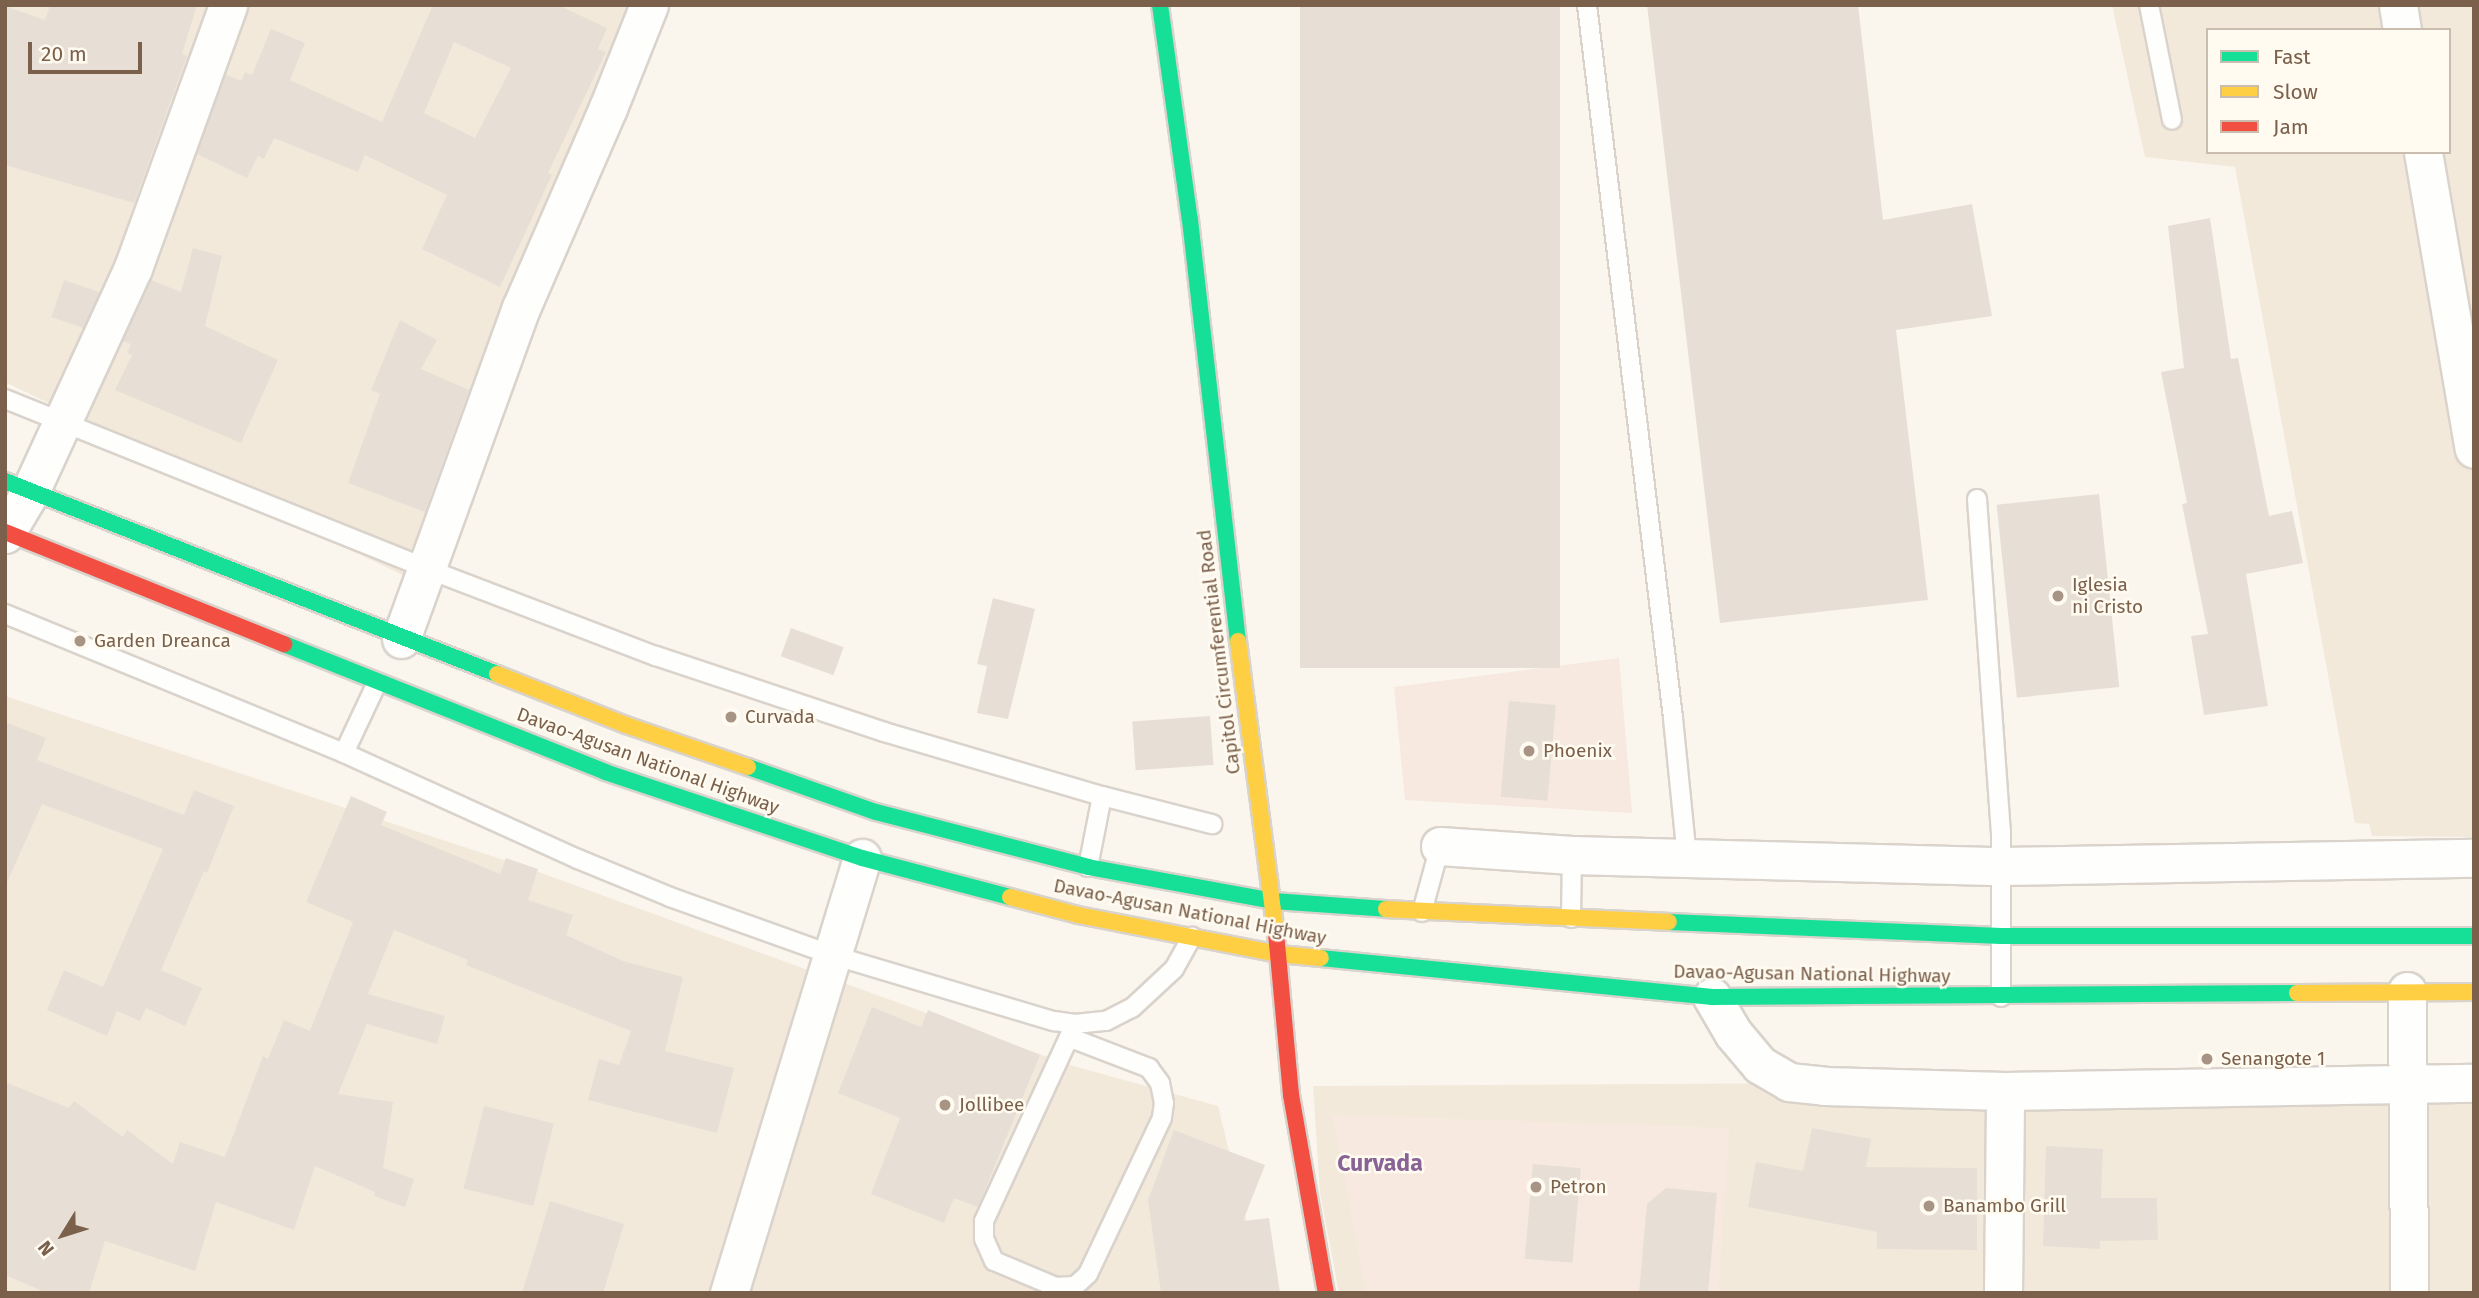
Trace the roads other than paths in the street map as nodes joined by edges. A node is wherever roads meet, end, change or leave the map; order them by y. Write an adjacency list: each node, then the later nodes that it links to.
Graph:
1 (228, 5): 11 (street)
2 (649, 5): 16 (street)
3 (1160, 5): 30 (main road, Capitol Circumferential Road)
4 (1587, 5): 26 (lane)
5 (2149, 5): 8 (lane)
6 (2398, 5): 7 (street)
7 (2402, 28)
8 (2172, 120)
9 (2423, 154): 12 (street)
10 (5, 399): 11 (lane)
11 (60, 422): 13 (street); 16 (lane)
12 (2474, 449)
13 (18, 486): 15 (street); 18 (main road, Davao-Agusan National Highway)
14 (1977, 499): 28 (lane)
15 (6, 533): 19 (main road, Davao-Agusan National Highway)
16 (425, 568): 18 (street); 21 (lane)
17 (5, 614): 20 (lane)
18 (401, 639): 29 (main road, Davao-Agusan National Highway)
19 (377, 683): 20 (lane); 25 (main road, Davao-Agusan National Highway)
20 (344, 753): 37 (lane)
21 (1102, 796): 22 (lane); 29 (lane)
22 (1212, 824)
23 (1440, 846): 24 (street); 31 (lane)
24 (1572, 855): 26 (street); 32 (lane)
25 (862, 858): 35 (main road, Davao-Agusan National Highway); 37 (street)
26 (1687, 858): 28 (street)
27 (2474, 858): 28 (street)
28 (2001, 866): 33 (lane)
29 (1088, 867): 30 (main road, Davao-Agusan National Highway)
30 (1273, 901): 31 (main road, Davao-Agusan National Highway); 36 (main road, Capitol Circumferential Road)
31 (1422, 912): 32 (main road, Davao-Agusan National Highway)
32 (1571, 918): 33 (main road, Davao-Agusan National Highway)
33 (2001, 936): 34 (main road, Davao-Agusan National Highway); 41 (lane)
34 (2474, 936)
35 (1192, 937): 36 (main road, Davao-Agusan National Highway); 42 (lane)
36 (1279, 954): 40 (main road, Davao-Agusan National Highway); 47 (main road, Capitol Circumferential Road)
37 (832, 955): 42 (lane); 46 (street)
38 (2406, 991): 39 (main road, Davao-Agusan National Highway); 41 (main road, Davao-Agusan National Highway); 43 (street)
39 (2474, 992)
40 (1712, 997): 41 (main road, Davao-Agusan National Highway); 45 (street)
41 (2001, 997)
42 (1073, 1031): 42 (lane)
43 (2406, 1083): 44 (street); 45 (street); 49 (street)
44 (2474, 1083)
45 (2005, 1091): 48 (street)
46 (729, 1293)
47 (1326, 1293)
48 (2003, 1293)
49 (2409, 1293)

